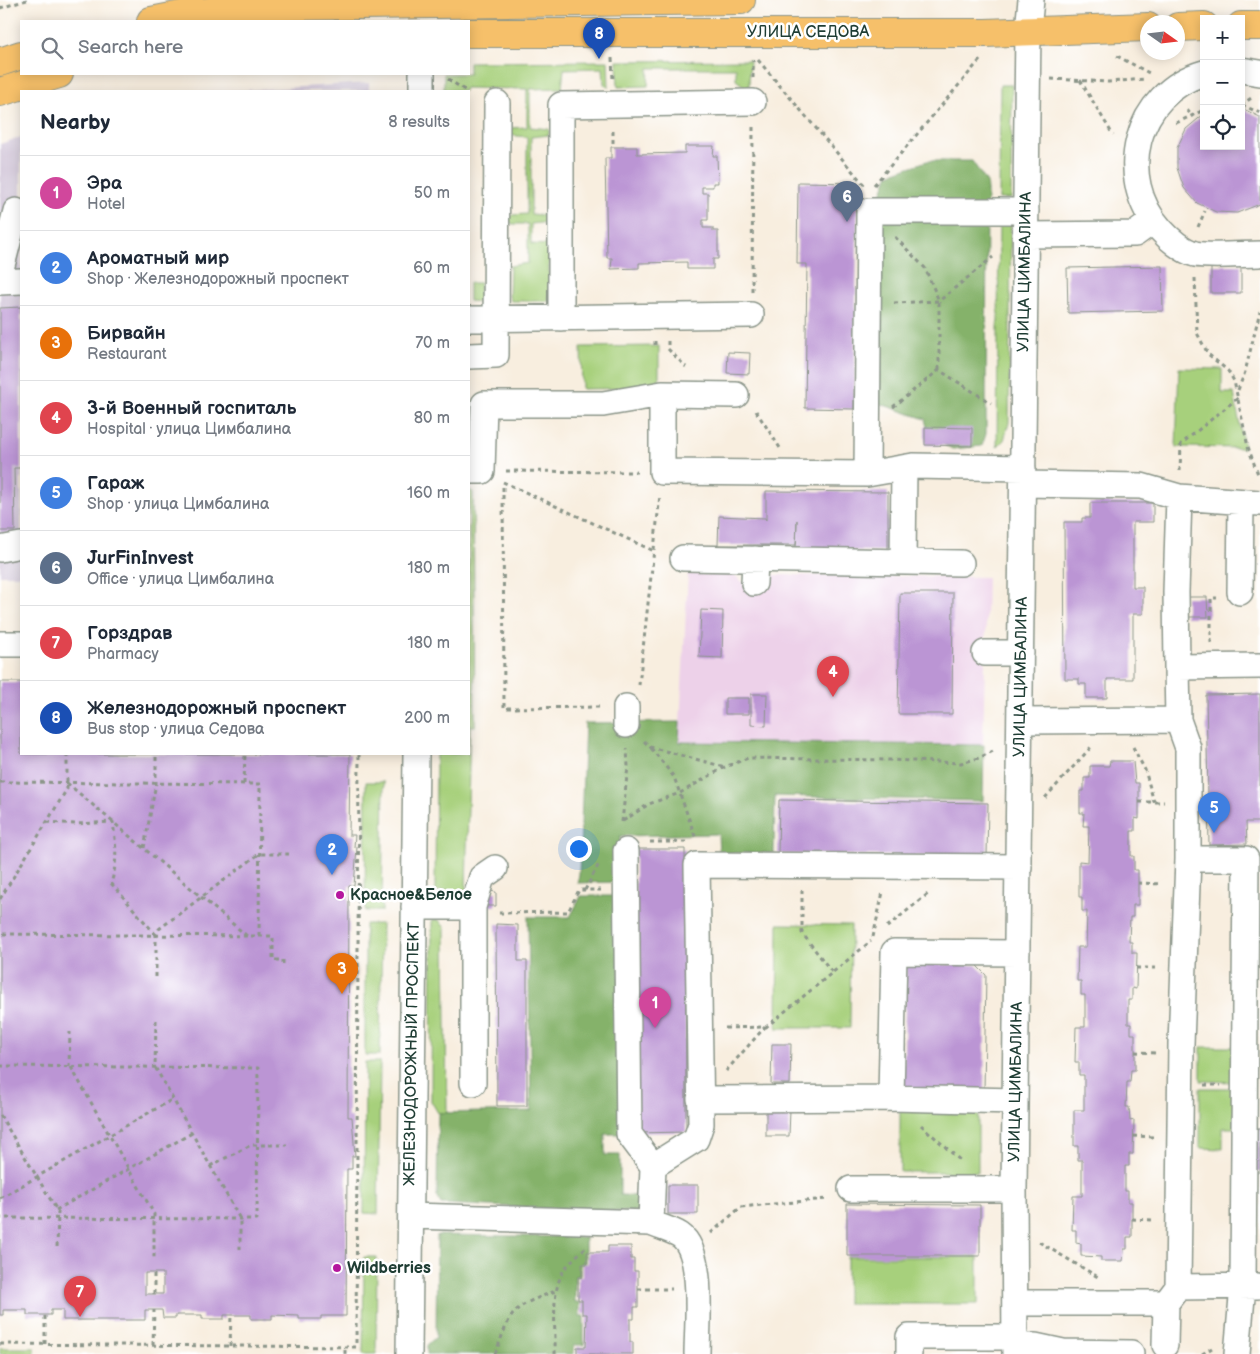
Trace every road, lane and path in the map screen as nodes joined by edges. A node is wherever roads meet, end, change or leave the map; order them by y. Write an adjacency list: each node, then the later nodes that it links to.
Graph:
1 (27, 0): 5 (path)
2 (741, 0): 6 (main road, УЛИЦА СЕДОВА)
3 (1031, 0): 13 (street, УЛИЦА ЦИМБАЛИНА)
4 (185, 7): 6 (main road, УЛИЦА СЕДОВА); 7 (main road, УЛИЦА СЕДОВА)
5 (0, 8)
6 (423, 8)
7 (153, 20)
8 (1185, 26): 9 (main road)
9 (1200, 26)
10 (1245, 26): 11 (main road)
11 (1260, 26)
12 (1140, 27): 13 (main road, УЛИЦА СЕДОВА)
13 (1028, 30): 14 (main road, УЛИЦА СЕДОВА); 42 (street, УЛИЦА ЦИМБАЛИНА)
14 (470, 33)
15 (986, 52): 31 (path)
16 (20, 55): 18 (main road)
17 (1116, 55): 26 (path)
18 (0, 62)
19 (1245, 71): 20 (street)
20 (1260, 73)
21 (56, 75): 29 (main road)
22 (422, 75): 27 (street)
23 (447, 75): 28 (path)
24 (1200, 75): 38 (street)
25 (1043, 79): 26 (path)
26 (1080, 80): 38 (path)
27 (422, 90)
28 (465, 90)
29 (0, 92)
30 (1253, 97): 32 (path)
31 (753, 102): 52 (path); 53 (street)
32 (1245, 102)
33 (497, 103): 55 (street)
34 (1245, 107): 36 (path)
35 (1200, 113): 37 (path)
36 (1260, 113)
37 (1193, 117)
38 (1135, 161): 41 (street)
39 (869, 211): 42 (street); 49 (path); 50 (street)
40 (12, 212): 45 (street)
41 (1153, 221): 42 (street); 43 (street)
42 (1025, 223): 69 (street, УЛИЦА ЦИМБАЛИНА)
43 (1260, 254)
44 (993, 257): 49 (path)
45 (0, 273)
46 (20, 281): 47 (street)
47 (0, 282)
48 (1195, 289): 58 (path)
49 (939, 301): 50 (path); 57 (path)
50 (868, 304): 63 (street)
51 (1260, 311): 58 (path)
52 (752, 315): 53 (street)
53 (560, 318): 55 (street)
54 (470, 319): 55 (street)
55 (495, 319): 56 (street)
56 (470, 356)
57 (939, 370): 62 (path); 63 (path)
58 (1238, 392): 61 (path)
59 (662, 394): 60 (street); 65 (street); 68 (street)
60 (736, 395): 66 (path)
61 (1239, 397): 70 (path); 71 (path)
62 (991, 403)
63 (867, 427): 67 (street)
64 (904, 468): 67 (street); 69 (street); 77 (street)
65 (662, 472): 66 (street); 68 (path); 75 (path)
66 (796, 474): 67 (street)
67 (867, 474)
68 (485, 475): 75 (path); 87 (path)
69 (1023, 476): 71 (street); 83 (street, УЛИЦА ЦИМБАЛИНА)
70 (1260, 480)
71 (1179, 488): 72 (street); 85 (street)
72 (1250, 503): 79 (street)
73 (20, 546): 74 (street)
74 (0, 549)
75 (654, 551): 76 (path); 87 (path)
76 (683, 558): 77 (street)
77 (904, 562): 78 (street)
78 (961, 564)
79 (1230, 595): 86 (path)
80 (0, 644): 81 (street)
81 (20, 644)
82 (985, 653): 83 (street)
83 (1021, 653): 89 (street, УЛИЦА ЦИМБАЛИНА)
84 (1260, 666): 86 (street)
85 (1177, 667): 86 (street); 88 (street)
86 (1211, 667)
87 (626, 716): 92 (path); 109 (path)
88 (1178, 720): 89 (street); 116 (street)
89 (1021, 722): 120 (street, УЛИЦА ЦИМБАЛИНА)
90 (1100, 738): 105 (path)
91 (1132, 744): 107 (path)
92 (650, 747): 99 (path); 104 (path)
93 (996, 750): 99 (path)
94 (67, 755): 101 (path)
95 (156, 755): 102 (path)
96 (245, 755): 103 (path)
97 (359, 755): 200 (path)
98 (416, 755): 128 (street, ЖЕЛЕЗНОДОРОЖНЫЙ ПРОСПЕКТ)
99 (725, 767): 104 (path)
100 (0, 782): 101 (path)
101 (67, 782): 102 (path); 110 (path); 111 (path)
102 (156, 783): 103 (path); 113 (path)
103 (244, 784): 114 (path)
104 (680, 793): 109 (path); 112 (path)
105 (1043, 801)
106 (1139, 802): 107 (path)
107 (1154, 802): 108 (path)
108 (1168, 802)
109 (623, 821): 112 (path)
110 (47, 822): 111 (path); 127 (path)
111 (113, 822): 113 (path); 131 (path)
112 (616, 845): 124 (path); 125 (street)
113 (144, 848): 126 (path)
114 (259, 854): 115 (path); 126 (path); 133 (path)
115 (289, 854)
116 (1188, 859): 185 (street); 189 (street)
117 (802, 864): 118 (street); 139 (path); 143 (street)
118 (886, 866): 119 (street); 134 (path)
119 (952, 867): 120 (street); 134 (path)
120 (1019, 867): 135 (street, УЛИЦА ЦИМБАЛИНА)
121 (495, 868): 129 (street)
122 (1138, 883): 123 (path)
123 (1165, 884)
124 (585, 890): 125 (path); 129 (path)
125 (627, 890): 161 (street)
126 (201, 897): 131 (path); 132 (path)
127 (0, 899)
128 (414, 906): 129 (street); 168 (street, ЖЕЛЕЗНОДОРОЖНЫЙ ПРОСПЕКТ)
129 (473, 910): 148 (street)
130 (0, 934): 131 (path)
131 (156, 936): 132 (path); 140 (path)
132 (247, 936): 133 (path)
133 (259, 936): 136 (path)
134 (872, 939): 139 (path)
135 (1017, 953): 149 (street); 152 (street, УЛИЦА ЦИМБАЛИНА)
136 (282, 966)
137 (1136, 968): 138 (path)
138 (1163, 968)
139 (832, 972): 142 (path)
140 (156, 977)
141 (156, 1020): 147 (path)
142 (766, 1027): 143 (path); 151 (path)
143 (700, 1029): 151 (street)
144 (70, 1032): 146 (path)
145 (0, 1066): 146 (path)
146 (70, 1067): 147 (path); 155 (path)
147 (156, 1067): 150 (path); 158 (path)
148 (473, 1083)
149 (891, 1098): 151 (street); 152 (street); 165 (path)
150 (173, 1099): 154 (path); 155 (path)
151 (700, 1099): 161 (street)
152 (1016, 1100): 165 (street, УЛИЦА ЦИМБАЛИНА)
153 (0, 1116): 163 (path)
154 (192, 1133): 160 (path); 162 (path)
155 (110, 1135): 162 (path); 163 (path)
156 (1133, 1136): 157 (path)
157 (1160, 1137)
158 (258, 1145): 159 (path); 160 (path); 172 (path)
159 (287, 1145)
160 (210, 1166): 172 (path)
161 (653, 1166): 176 (street)
162 (129, 1169): 167 (path); 171 (path)
163 (37, 1177): 166 (path); 167 (path)
164 (851, 1189): 165 (street); 180 (path)
165 (1003, 1190): 190 (street, УЛИЦА ЦИМБАЛИНА)
166 (0, 1198)
167 (56, 1210): 170 (path)
168 (411, 1216): 175 (street); 203 (street, ЖЕЛЕЗНОДОРОЖНЫЙ ПРОСПЕКТ)
169 (0, 1218): 170 (path)
170 (58, 1218): 171 (path); 178 (path)
171 (154, 1218): 172 (path); 181 (path)
172 (240, 1219): 179 (path)
173 (1132, 1219): 174 (path)
174 (1159, 1220)
175 (589, 1222): 176 (street); 187 (path)
176 (651, 1224): 180 (street)
177 (1032, 1237): 184 (path)
178 (57, 1249)
179 (240, 1249)
180 (693, 1251): 206 (street)
181 (154, 1258)
182 (154, 1273): 188 (path)
183 (674, 1280): 186 (path)
184 (1106, 1282)
185 (1252, 1286): 189 (street); 208 (street)
186 (638, 1289)
187 (558, 1290): 204 (path); 205 (path)
188 (154, 1294)
189 (1172, 1295): 190 (street); 197 (street)
190 (1015, 1303): 199 (street, УЛИЦА ЦИМБАЛИНА)
191 (154, 1310): 196 (path)
192 (45, 1315): 195 (path)
193 (230, 1315): 198 (path)
194 (0, 1344): 195 (path)
195 (45, 1344): 196 (path)
196 (153, 1345): 198 (path)
197 (1165, 1345)
198 (230, 1346): 200 (path)
199 (1015, 1346): 201 (street); 207 (street)
200 (345, 1347): 202 (path)
201 (1131, 1353)
202 (345, 1354)
203 (409, 1354)
204 (495, 1354)
205 (555, 1354)
206 (697, 1354)
207 (908, 1354)
208 (1237, 1354)

